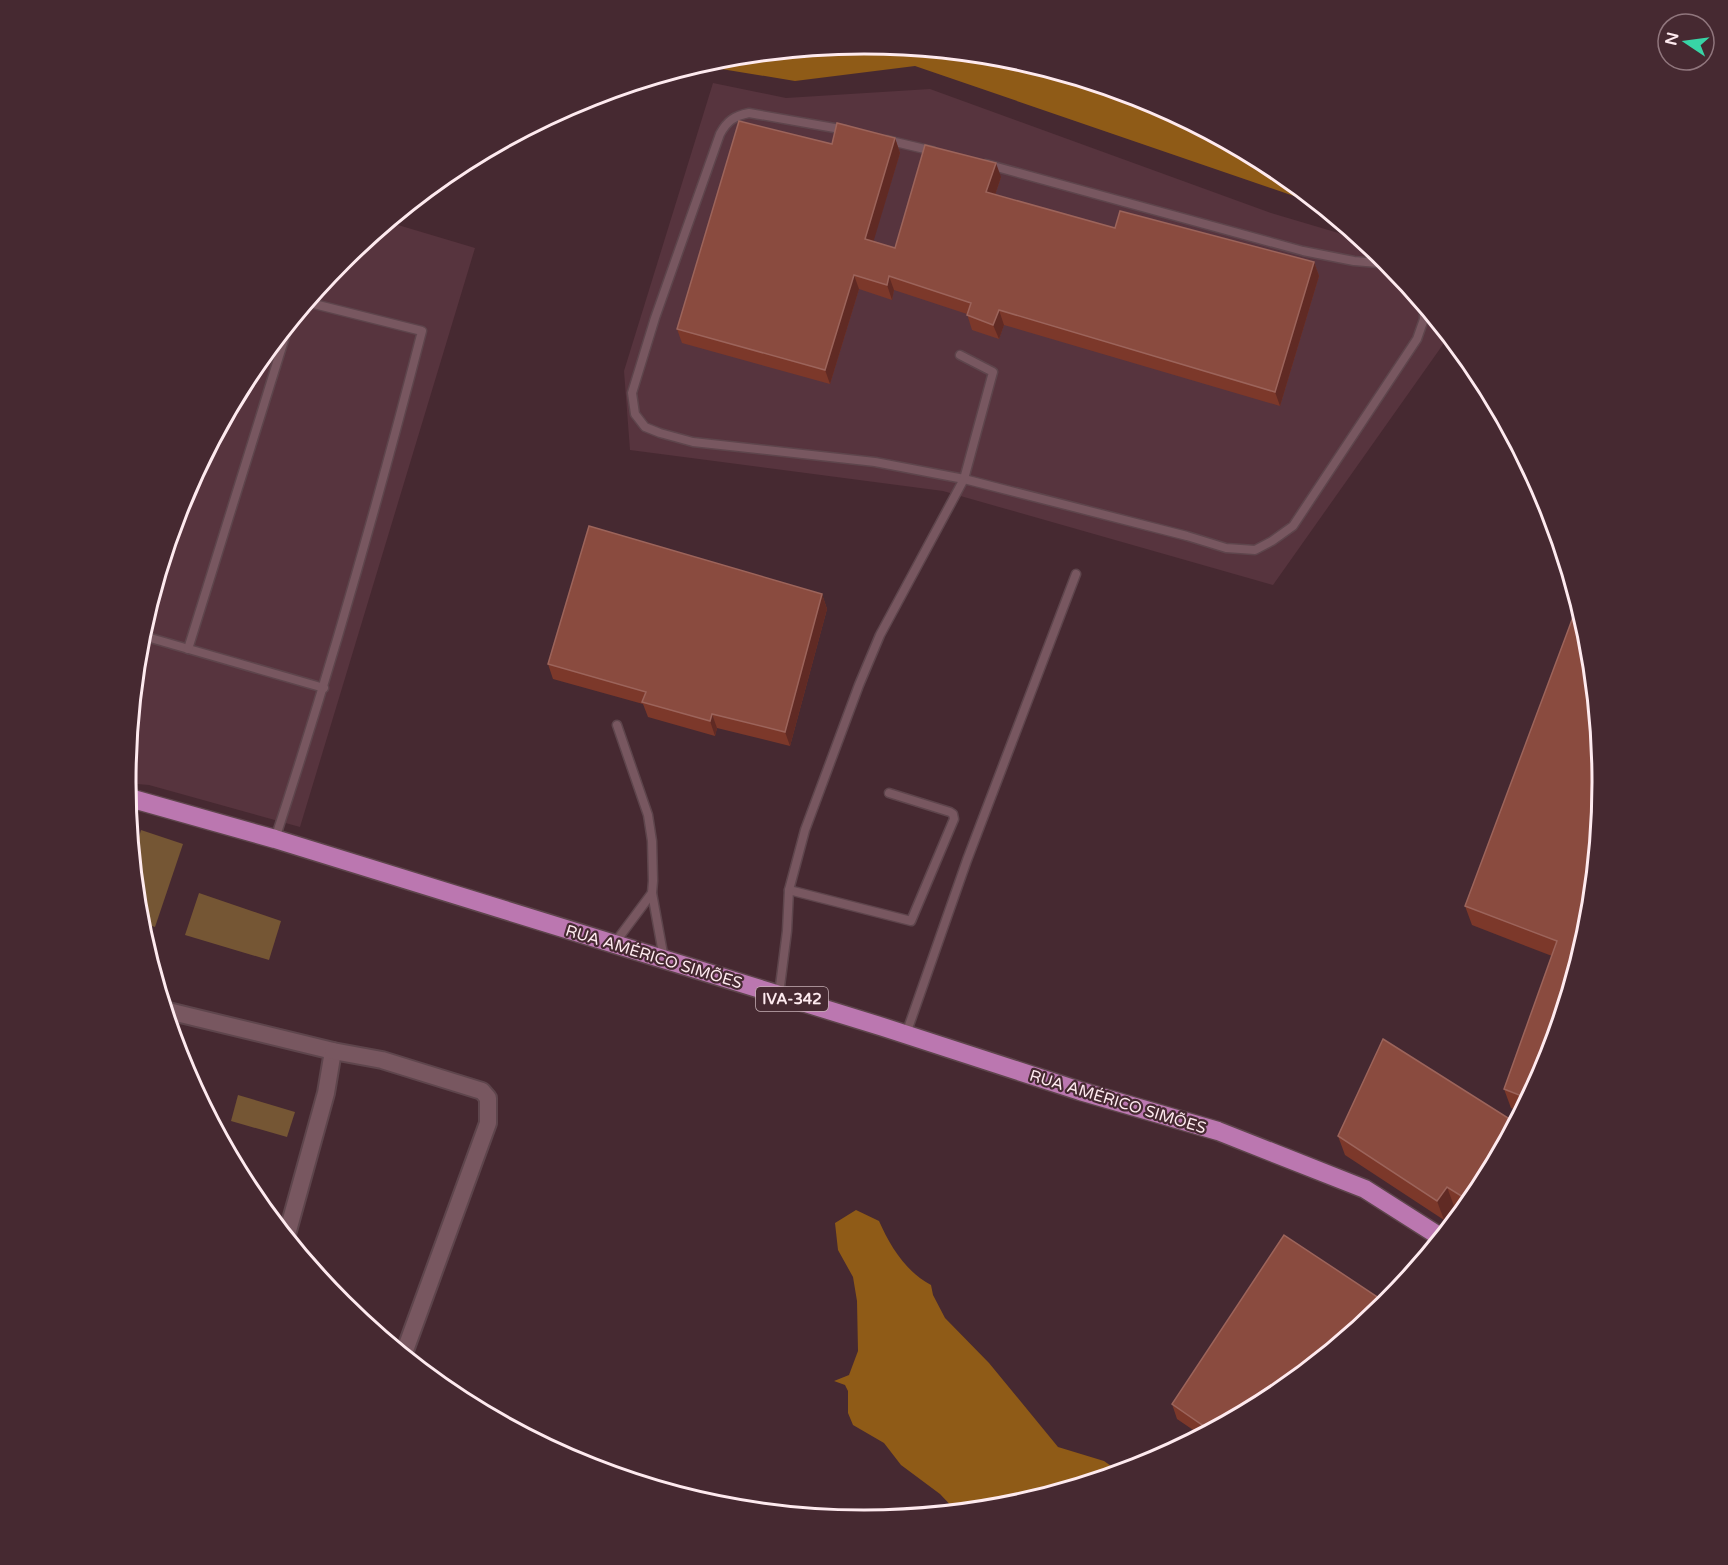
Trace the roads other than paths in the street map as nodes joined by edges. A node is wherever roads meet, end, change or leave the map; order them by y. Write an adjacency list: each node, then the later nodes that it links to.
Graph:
1 (858, 133): 10 (lane)
2 (881, 138): 3 (lane)
3 (939, 152)
4 (974, 160): 5 (lane)
5 (1374, 263)
6 (314, 304): 14 (lane)
7 (1424, 317): 10 (lane)
8 (283, 343): 13 (lane)
9 (960, 355): 10 (lane)
10 (964, 479): 19 (lane)
11 (1076, 574): 25 (lane)
12 (150, 638): 13 (lane)
13 (188, 649): 14 (lane)
14 (324, 688): 18 (lane)
15 (617, 725): 20 (lane)
16 (889, 793): 19 (lane)
17 (136, 800): 18 (main road, RUA AMÉRICO SIMÕES / IVA-342)
18 (275, 838): 21 (main road, RUA AMÉRICO SIMÕES / IVA-342)
19 (789, 890): 23 (lane)
20 (652, 893): 21 (lane); 22 (lane)
21 (614, 944): 22 (main road, RUA AMÉRICO SIMÕES / IVA-342)
22 (664, 960): 23 (main road, RUA AMÉRICO SIMÕES / IVA-342)
23 (779, 994): 25 (main road, RUA AMÉRICO SIMÕES / IVA-342)
24 (172, 1012): 26 (street)
25 (906, 1034): 28 (main road, RUA AMÉRICO SIMÕES / IVA-342)
26 (333, 1051): 27 (street); 29 (street)
27 (288, 1229)
28 (1436, 1234)
29 (406, 1348)

